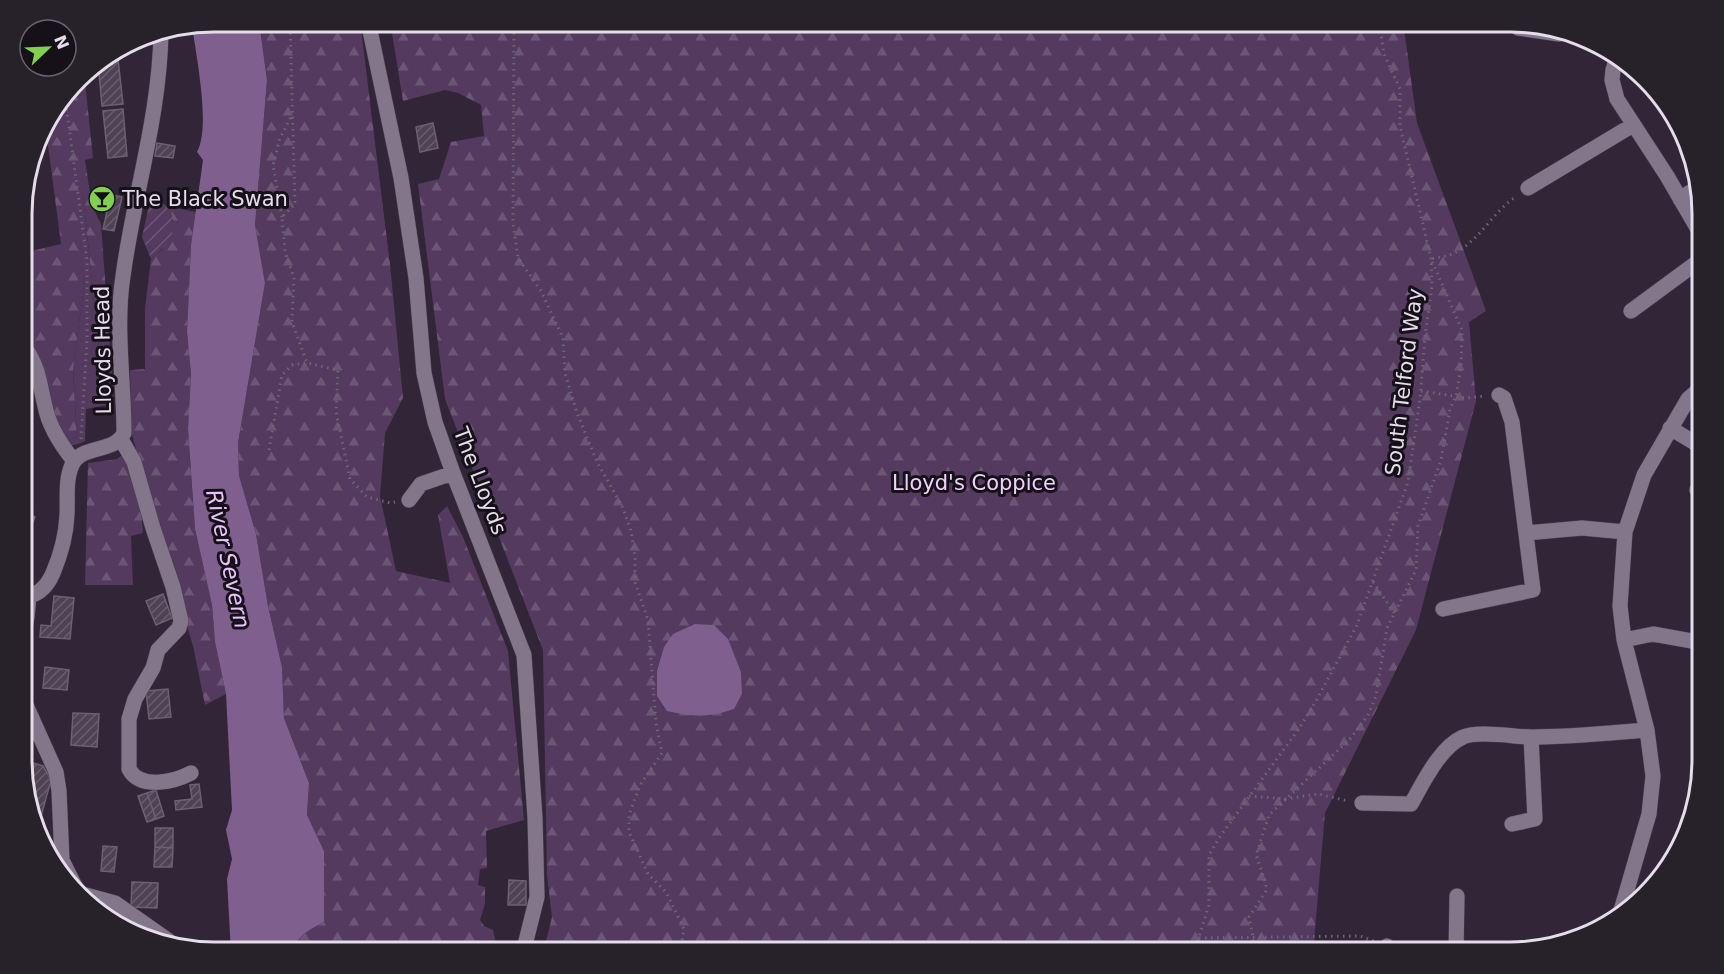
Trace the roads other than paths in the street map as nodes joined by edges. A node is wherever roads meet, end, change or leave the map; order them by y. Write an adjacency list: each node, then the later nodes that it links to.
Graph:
1 (370, 32): 18 (street, The Lloyds)
2 (160, 40): 15 (street, Lloyds Head)
3 (1614, 65): 4 (street)
4 (1633, 125): 5 (street); 7 (street)
5 (1528, 188)
6 (1691, 192): 7 (street)
7 (1680, 199): 8 (street)
8 (1692, 220)
9 (1692, 265): 10 (street)
10 (1631, 311)
11 (32, 360): 17 (street)
12 (1499, 394): 21 (street)
13 (1692, 395): 14 (street)
14 (1670, 428): 16 (street); 20 (street)
15 (121, 439): 17 (street, Lloyds Head); 29 (street)
16 (1692, 441)
17 (77, 458): 22 (street)
18 (453, 473): 19 (street); 37 (street, The Lloyds)
19 (409, 500)
20 (1625, 532): 21 (street); 24 (street)
21 (1526, 533): 23 (street)
22 (32, 596)
23 (1443, 609)
24 (1624, 640): 25 (street); 27 (street)
25 (1692, 641)
26 (32, 718): 32 (street)
27 (1647, 730): 28 (street); 35 (street)
28 (1531, 737): 30 (street); 31 (street)
29 (191, 772)
30 (1362, 803)
31 (1512, 824)
32 (64, 865)
33 (93, 896): 36 (street)
34 (1457, 896): 38 (street)
35 (1624, 903)
36 (158, 933)
37 (526, 942)
38 (1456, 942)

